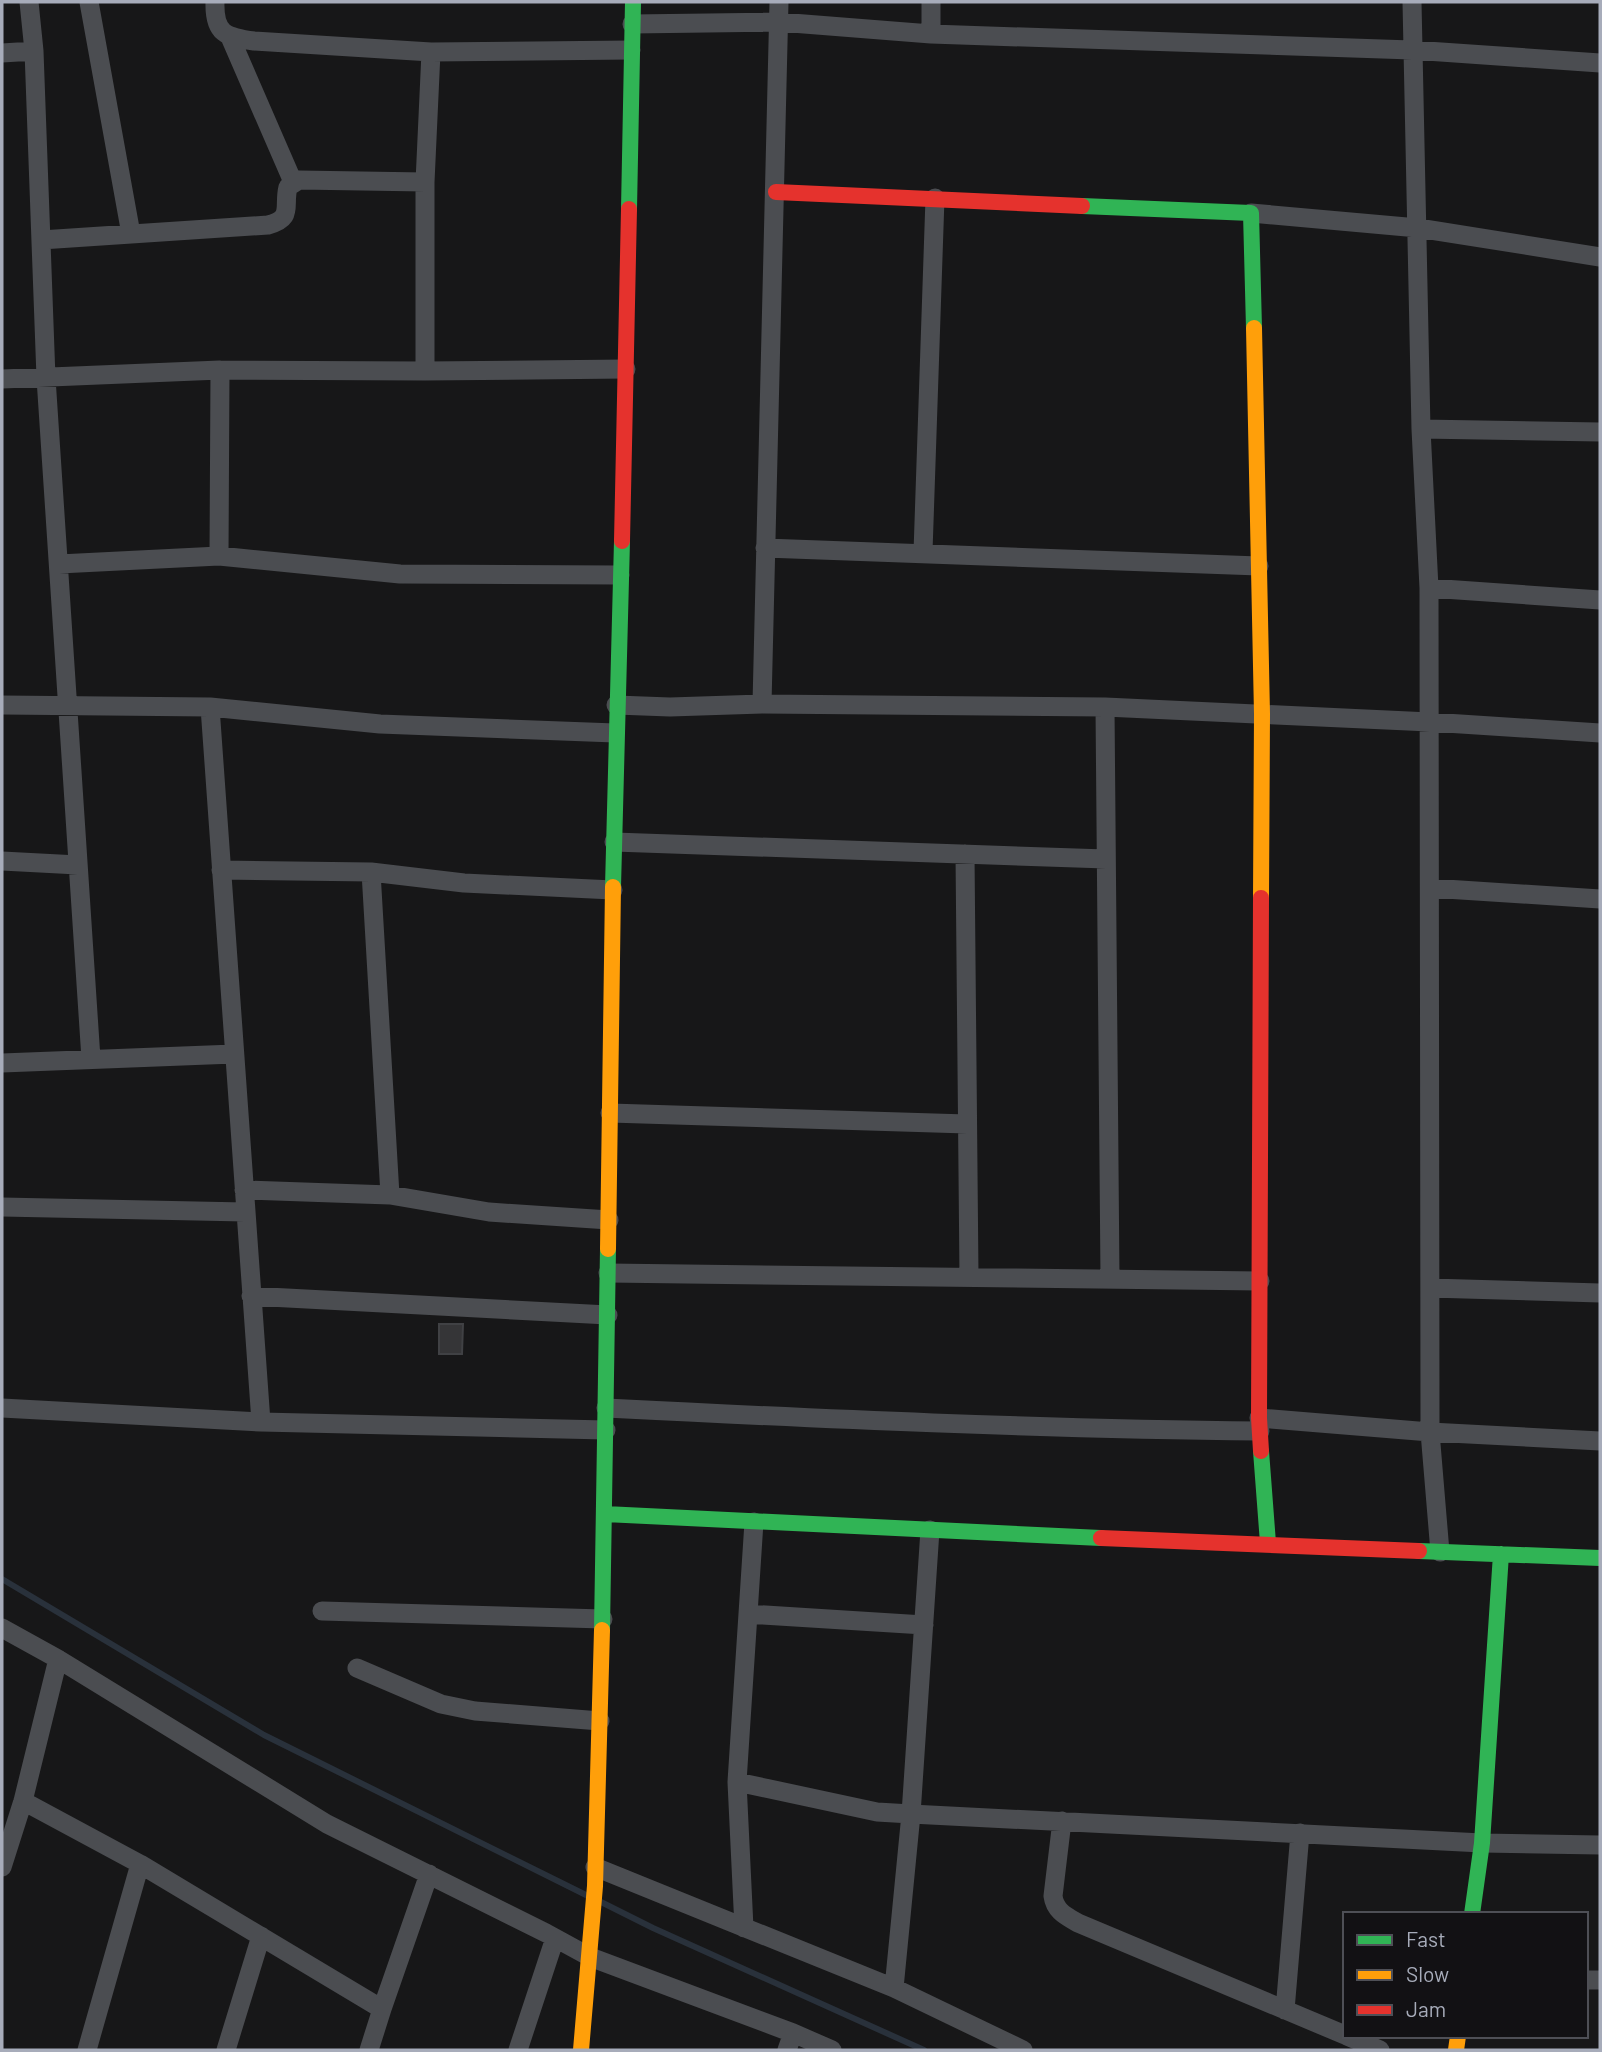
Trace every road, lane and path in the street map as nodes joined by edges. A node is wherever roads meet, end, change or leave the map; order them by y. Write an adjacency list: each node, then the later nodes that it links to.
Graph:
1 (29, 2): 14 (street)
2 (89, 2): 24 (street)
3 (215, 2): 11 (street)
4 (633, 2): 9 (street)
5 (779, 2): 8 (street)
6 (932, 2): 10 (street)
7 (1412, 2): 13 (street)
8 (779, 22): 9 (street); 10 (street); 20 (street)
9 (632, 24): 12 (street)
10 (931, 34): 13 (street)
11 (230, 37): 15 (street); 18 (street)
12 (631, 50): 15 (street); 27 (street)
13 (1412, 50): 17 (street); 23 (street)
14 (34, 51): 16 (street); 25 (street)
15 (431, 52): 19 (street)
16 (2, 53)
17 (1600, 63)
18 (293, 182): 19 (street); 24 (street)
19 (425, 183): 29 (street)
20 (776, 192): 21 (street); 34 (street)
21 (935, 198): 22 (street); 35 (street)
22 (1251, 213): 23 (street); 38 (street)
23 (1418, 228): 26 (street); 32 (street)
24 (131, 234): 25 (street)
25 (41, 240): 30 (street)
26 (1600, 257)
27 (626, 369): 29 (street); 39 (street)
28 (220, 370): 29 (street); 30 (street); 36 (street)
29 (425, 372)
30 (46, 378): 31 (street); 37 (street)
31 (2, 379)
32 (1421, 429): 33 (street); 40 (street)
33 (1600, 432)
34 (765, 548): 35 (street); 42 (street)
35 (923, 552): 38 (street)
36 (219, 556): 37 (street); 39 (street)
37 (59, 564): 44 (street)
38 (1259, 566): 48 (street)
39 (620, 575): 45 (street)
40 (1429, 588): 41 (street); 49 (street)
41 (1600, 600)
42 (762, 704): 45 (street); 47 (street)
43 (2, 705): 44 (street)
44 (68, 705): 46 (street); 56 (street)
45 (616, 705): 50 (street)
46 (210, 707): 50 (street); 57 (street)
47 (1105, 707): 48 (street); 54 (street)
48 (1262, 714): 49 (street); 75 (street)
49 (1430, 722): 51 (street); 59 (street)
50 (615, 733): 52 (street)
51 (1600, 733)
52 (614, 842): 53 (street); 60 (street)
53 (965, 854): 54 (street); 66 (street)
54 (1106, 859): 74 (street)
55 (2, 861): 56 (street)
56 (78, 865): 63 (street)
57 (221, 870): 58 (street); 62 (street)
58 (371, 872): 60 (street); 68 (street)
59 (1430, 888): 61 (street); 76 (street)
60 (613, 890): 65 (street)
61 (1600, 899)
62 (234, 1054): 63 (street); 67 (street)
63 (91, 1059): 64 (street)
64 (2, 1063)
65 (610, 1113): 66 (street); 71 (street)
66 (968, 1124): 73 (street)
67 (244, 1190): 68 (street); 70 (street)
68 (390, 1195): 71 (street)
69 (2, 1207): 70 (street)
70 (245, 1212): 78 (street)
71 (609, 1220): 72 (street)
72 (608, 1273): 73 (street); 79 (street)
73 (969, 1278): 74 (street)
74 (1110, 1279): 75 (street)
75 (1260, 1281): 83 (street)
76 (1430, 1288): 77 (street); 85 (street)
77 (1600, 1293)
78 (251, 1296): 79 (street); 82 (street)
79 (608, 1315): 81 (street)
80 (2, 1408): 82 (street)
81 (606, 1408): 83 (street); 84 (street)
82 (261, 1422): 84 (street)
83 (1260, 1424): 85 (street); 90 (street)
84 (606, 1430): 87 (street)
85 (1430, 1433): 86 (street); 91 (street)
86 (1600, 1441)
87 (604, 1514): 88 (street); 96 (street)
88 (754, 1522): 89 (street); 95 (street)
89 (930, 1531): 90 (street); 97 (street)
90 (1268, 1543): 91 (street)
91 (1440, 1552): 92 (street)
92 (1501, 1554): 93 (street); 107 (street)
93 (1600, 1558)
94 (323, 1611): 96 (street)
95 (748, 1614): 97 (street); 102 (street)
96 (603, 1619): 101 (street)
97 (924, 1625): 104 (street)
98 (2, 1628): 99 (street)
99 (58, 1660): 103 (street); 111 (street)
100 (358, 1668): 101 (street)
101 (600, 1721): 112 (street)
102 (737, 1782): 104 (street); 114 (street)
103 (23, 1801): 109 (street); 110 (street)
104 (911, 1814): 105 (street); 118 (street)
105 (1062, 1821): 106 (street); 120 (street)
106 (1300, 1833): 107 (street); 120 (street)
107 (1482, 1843): 108 (street); 113 (street)
108 (1600, 1845)
109 (140, 1864): 115 (street); 124 (street)
110 (2, 1867)
111 (429, 1874): 116 (street); 119 (street)
112 (595, 1877): 114 (street); 117 (street)
113 (1472, 1912)
114 (744, 1928): 118 (street)
115 (261, 1936): 119 (street); 125 (street)
116 (555, 1938): 117 (street); 127 (street)
117 (590, 1954): 123 (street); 128 (street)
118 (894, 1988): 130 (street)
119 (382, 2009): 126 (street)
120 (1285, 2010): 121 (street)
121 (1343, 2035)
122 (1351, 2038): 131 (street)
123 (790, 2042): 129 (street)
124 (87, 2050)
125 (226, 2050)
126 (369, 2050)
127 (518, 2050)
128 (581, 2050)
129 (832, 2050)
130 (1023, 2050)
131 (1380, 2050)

